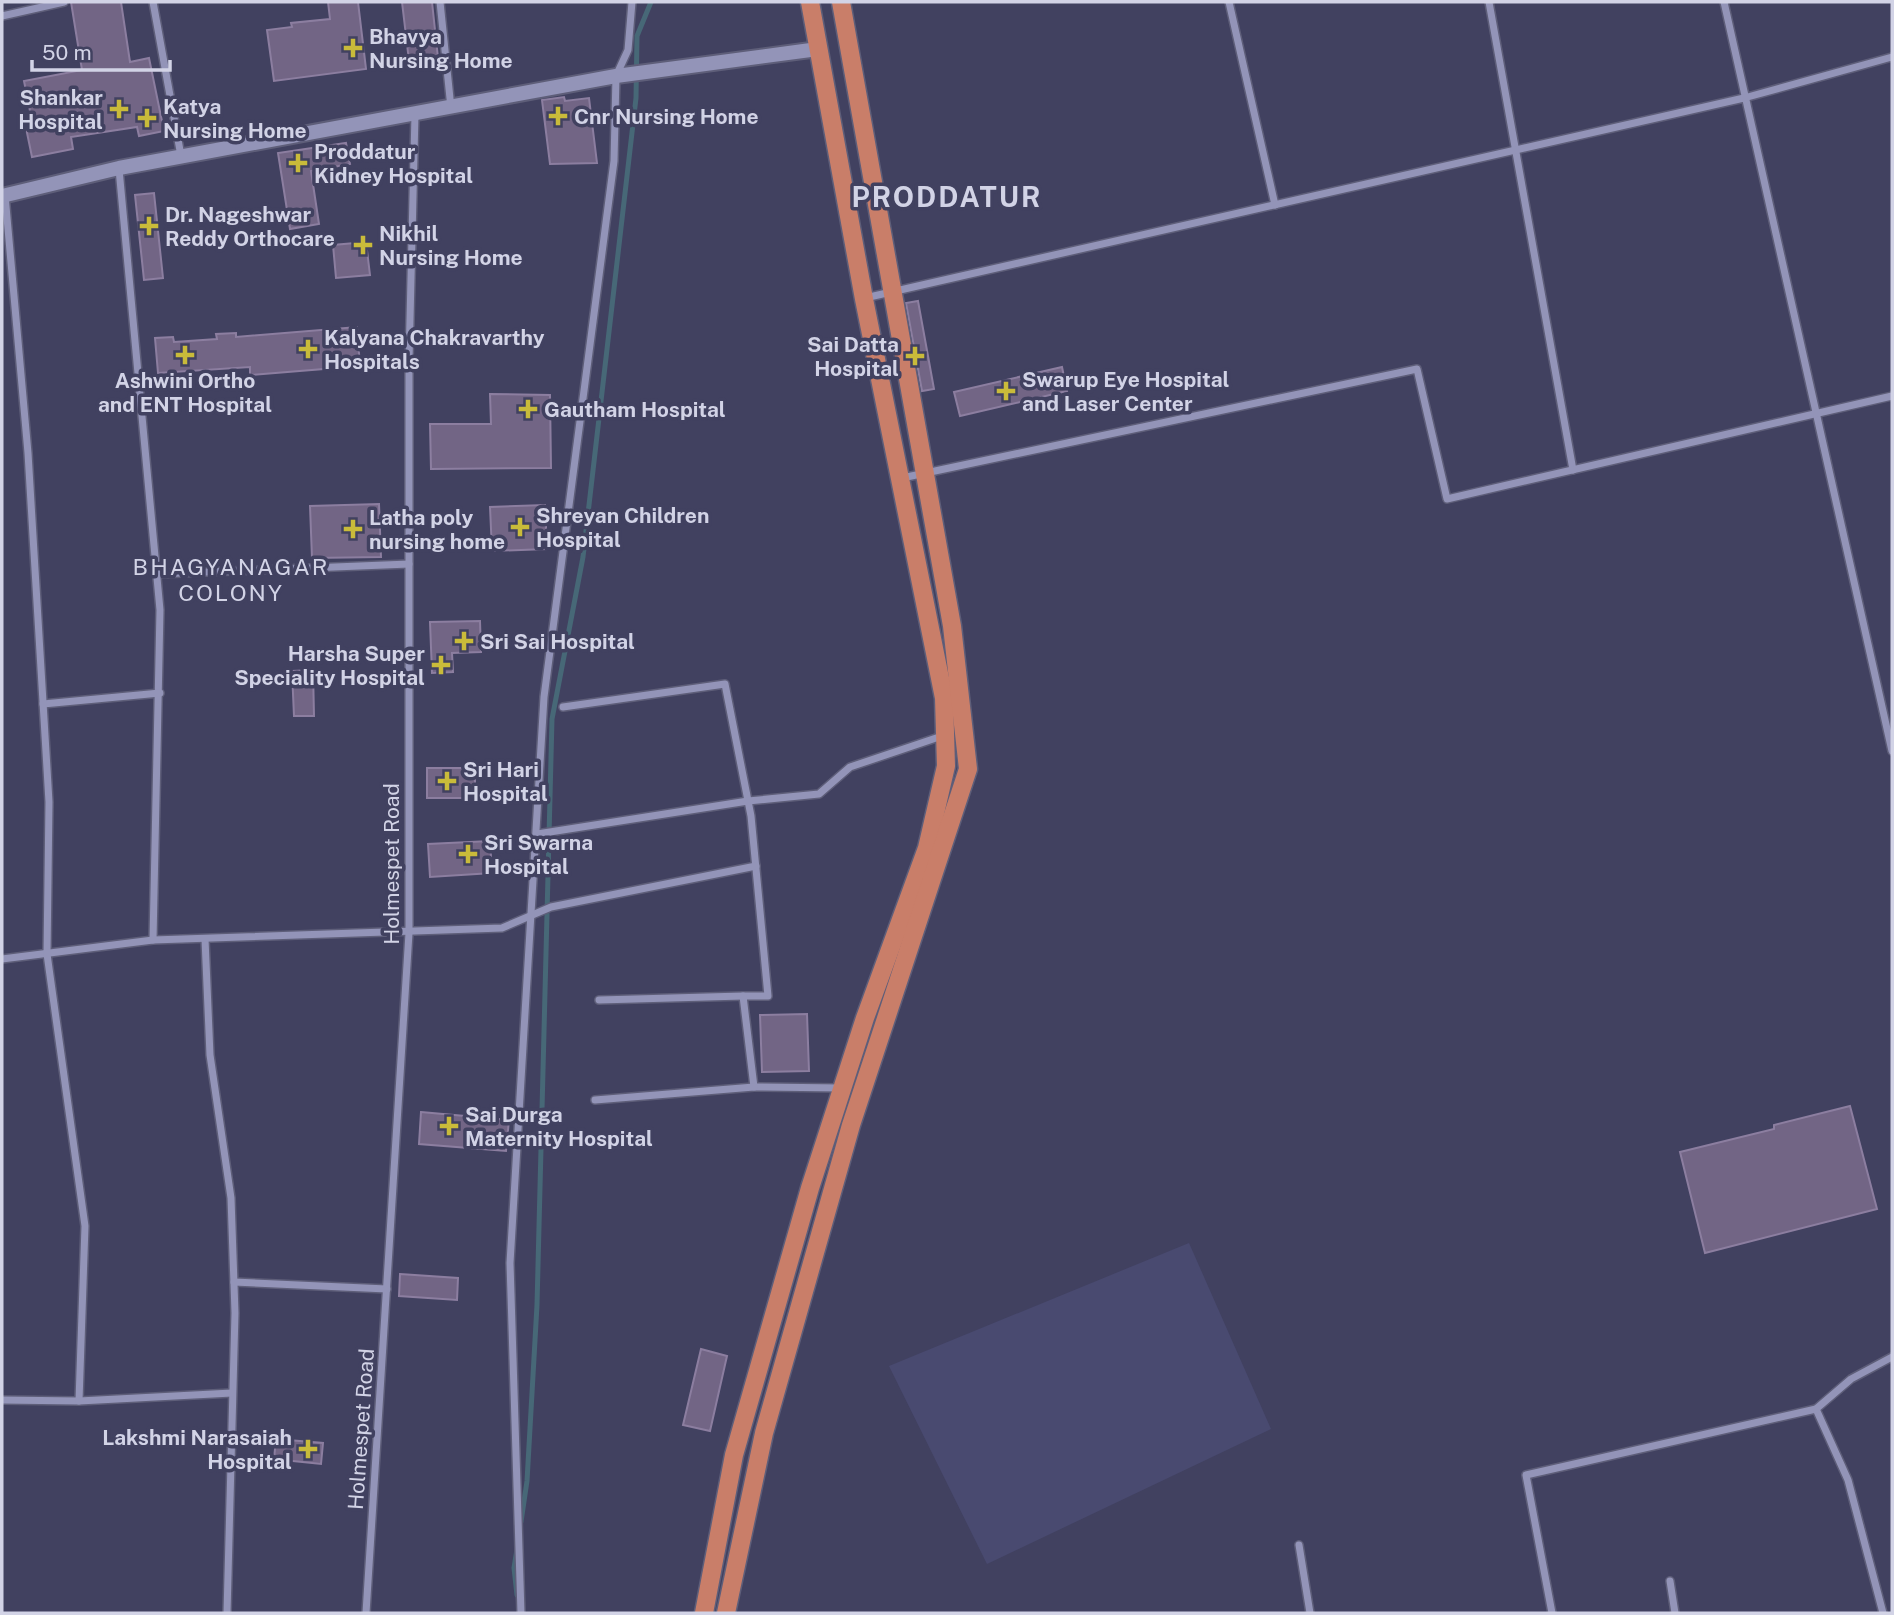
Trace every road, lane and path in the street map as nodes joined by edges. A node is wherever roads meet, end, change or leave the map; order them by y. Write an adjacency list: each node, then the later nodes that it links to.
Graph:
1 (64, 2): 10 (street)
2 (153, 2): 19 (street)
3 (440, 2): 16 (street)
4 (632, 2): 14 (street)
5 (810, 2): 12 (main road)
6 (841, 2): 23 (main road)
7 (1229, 2): 22 (street)
8 (1489, 2): 18 (street)
9 (1724, 2): 15 (street)
10 (49, 3): 11 (street)
11 (2, 16)
12 (818, 50): 14 (main road); 24 (main road)
13 (1892, 57): 15 (street)
14 (616, 76): 16 (main road); 38 (street)
15 (1744, 98): 18 (street); 26 (street)
16 (451, 109): 17 (main road)
17 (415, 113): 19 (main road); 30 (street, Holmespet Road)
18 (1516, 149): 22 (street); 27 (street)
19 (181, 156): 20 (main road)
20 (119, 168): 21 (main road); 31 (street)
21 (4, 196): 33 (street)
22 (1275, 205): 23 (street)
23 (894, 292): 24 (street); 28 (main road)
24 (864, 299): 29 (main road)
25 (1892, 396): 26 (street)
26 (1815, 414): 27 (street); 36 (street)
27 (1573, 470): 28 (street)
28 (926, 473): 29 (street); 64 (main road)
29 (901, 479): 35 (main road)
30 (409, 564): 31 (street); 41 (street, Holmespet Road)
31 (157, 574): 32 (street)
32 (160, 693): 33 (street); 43 (street)
33 (43, 704): 44 (street)
34 (563, 707): 37 (street)
35 (945, 735): 37 (street); 49 (main road)
36 (1892, 751)
37 (748, 801): 38 (street); 39 (street)
38 (537, 834): 40 (street)
39 (756, 866): 40 (street); 46 (street)
40 (532, 915): 41 (street); 62 (street)
41 (410, 933): 42 (street); 52 (street, Holmespet Road)
42 (205, 939): 43 (street); 51 (street)
43 (153, 940): 44 (street)
44 (47, 954): 45 (street); 56 (street)
45 (2, 959)
46 (743, 996): 47 (street); 48 (street)
47 (599, 1000)
48 (754, 1087): 49 (street); 50 (street)
49 (842, 1088): 63 (main road)
50 (595, 1100)
51 (234, 1282): 52 (street); 54 (street)
52 (387, 1289): 61 (street, Holmespet Road)
53 (1892, 1357): 57 (street)
54 (232, 1393): 56 (street); 60 (street)
55 (2, 1400): 56 (street)
56 (79, 1401)
57 (1816, 1409): 66 (street); 68 (street)
58 (1299, 1545): 65 (street)
59 (1670, 1581): 67 (street)
60 (227, 1613)
61 (366, 1613)
62 (521, 1613)
63 (704, 1613)
64 (726, 1613)
65 (1310, 1613)
66 (1552, 1613)
67 (1675, 1613)
68 (1883, 1613)

